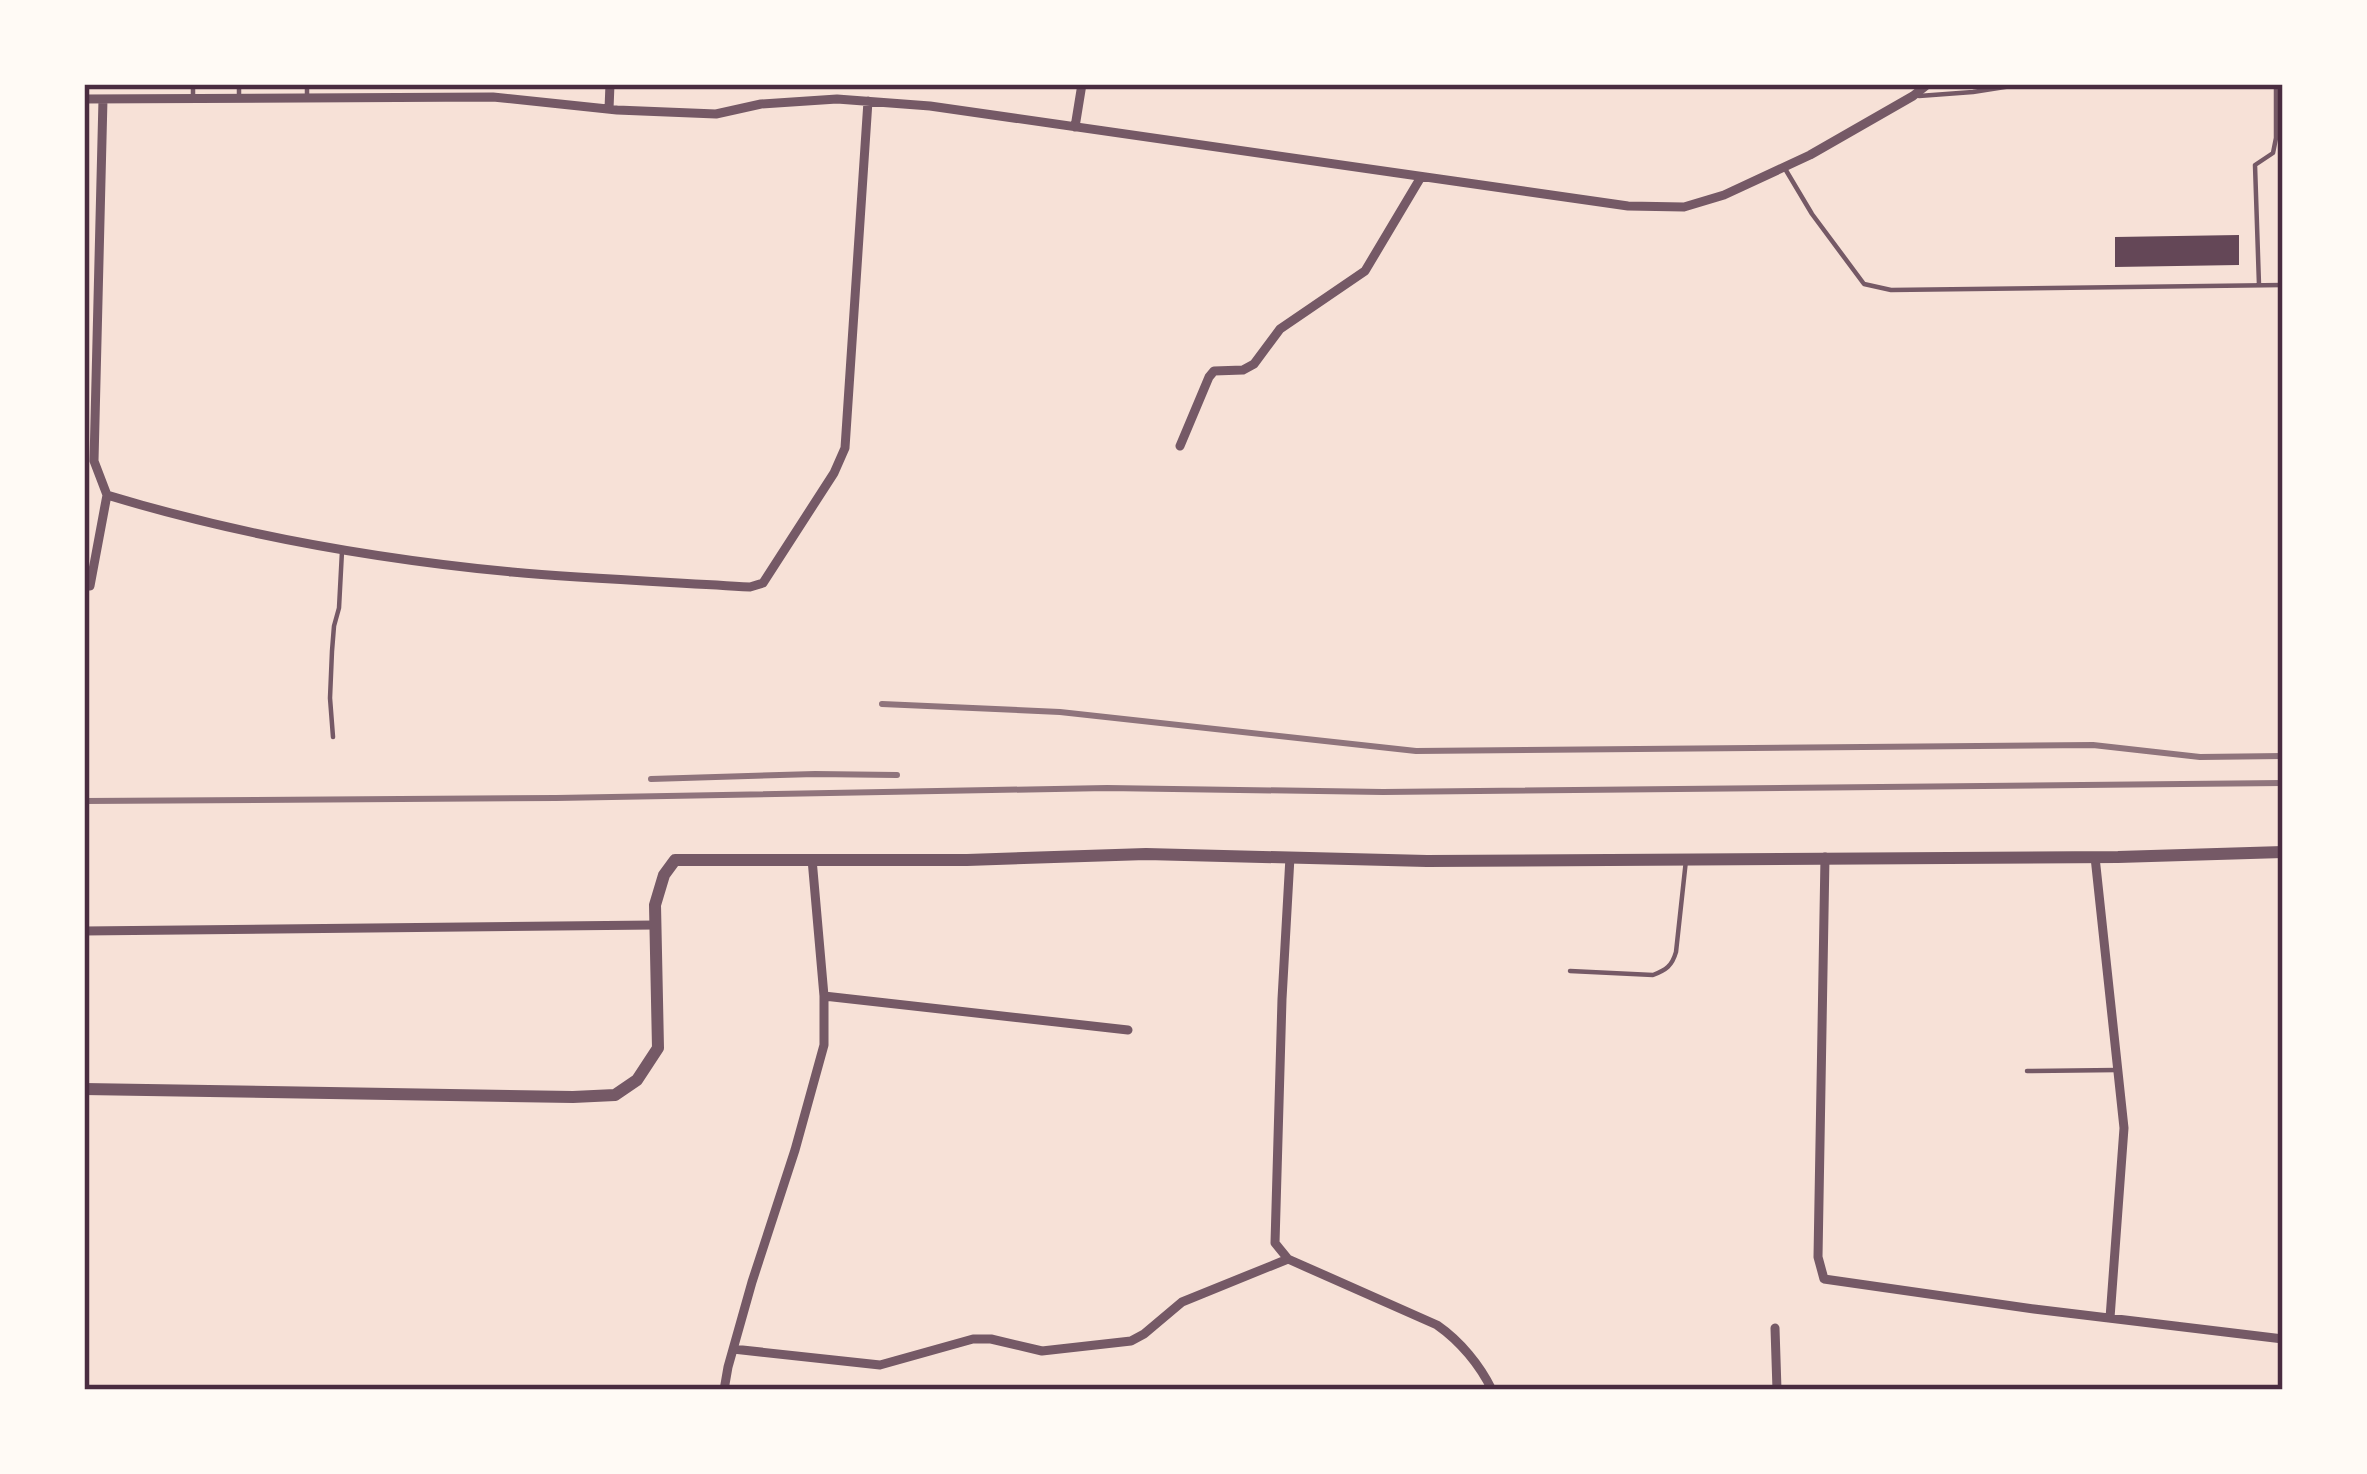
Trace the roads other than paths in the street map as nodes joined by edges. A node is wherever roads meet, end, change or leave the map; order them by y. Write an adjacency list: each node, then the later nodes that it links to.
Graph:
1 (126, 84): 15 (street)
2 (193, 84): 16 (lane)
3 (239, 84): 13 (lane)
4 (450, 84): 14 (street)
5 (610, 84): 21 (street)
6 (857, 84): 19 (street)
7 (1082, 84): 22 (street)
8 (1928, 84): 12 (street)
9 (2024, 84): 12 (lane)
10 (2276, 84): 25 (lane)
11 (307, 90): 13 (street); 14 (street)
12 (1913, 96): 23 (street)
13 (239, 97): 16 (street)
14 (450, 97): 21 (street)
15 (127, 98): 16 (street); 18 (street)
16 (193, 98)
17 (84, 99): 18 (street)
18 (103, 99): 28 (street)
19 (855, 100): 20 (street); 21 (street)
20 (868, 101): 22 (street); 29 (street)
21 (609, 109)
22 (1076, 127): 24 (street)
23 (1784, 167): 24 (street); 25 (lane)
24 (1421, 177): 27 (street)
25 (2259, 285): 26 (lane)
26 (2283, 285)
27 (1180, 446)
28 (107, 495): 29 (street); 30 (street)
29 (342, 551): 31 (lane)
30 (90, 586)
31 (333, 737)
32 (2283, 852): 35 (street)
33 (1290, 857): 36 (street); 37 (street); 46 (street)
34 (1825, 857): 35 (street); 36 (street); 47 (street)
35 (2095, 857): 43 (street)
36 (1687, 858): 40 (lane)
37 (812, 860): 38 (street); 41 (street)
38 (656, 925): 39 (street); 45 (street)
39 (84, 932)
40 (1570, 971)
41 (824, 996): 42 (street); 50 (street)
42 (1128, 1030)
43 (2118, 1070): 44 (lane); 47 (street)
44 (2026, 1071)
45 (84, 1089)
46 (1288, 1259): 50 (street); 52 (street)
47 (2110, 1318): 49 (street)
48 (1775, 1328): 53 (street)
49 (2283, 1339)
50 (733, 1349): 51 (street)
51 (724, 1390)
52 (1492, 1390)
53 (1777, 1390)

